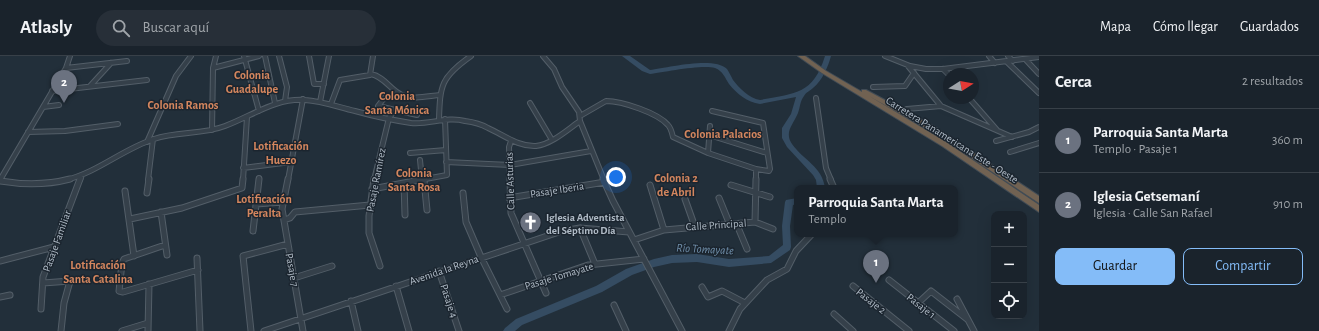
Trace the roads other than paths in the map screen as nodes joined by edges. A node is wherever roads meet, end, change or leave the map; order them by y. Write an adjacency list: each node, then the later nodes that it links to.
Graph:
1 (70, 56): 27 (street)
2 (191, 56): 78 (street)
3 (216, 56): 28 (street)
4 (259, 56): 19 (street)
5 (265, 56): 49 (street)
6 (279, 56): 47 (street)
7 (309, 56): 36 (street)
8 (329, 56): 36 (street)
9 (373, 56): 32 (street)
10 (471, 56): 43 (street)
11 (543, 56): 63 (street)
12 (801, 56): 40 (highway)
13 (808, 56): 40 (highway)
14 (885, 56): 26 (street)
15 (989, 56): 25 (street)
16 (1008, 56): 22 (street)
17 (1030, 57): 18 (street); 20 (street)
18 (1039, 57)
19 (245, 58): 28 (street); 59 (street)
20 (1024, 59): 22 (street); 33 (street)
21 (127, 61): 24 (street)
22 (1013, 61): 23 (street)
23 (1007, 62): 25 (street); 42 (street)
24 (111, 63): 27 (street); 37 (street)
25 (995, 63): 29 (street)
26 (908, 65): 30 (street); 31 (street)
27 (66, 68): 41 (street)
28 (213, 68): 69 (street)
29 (952, 68)
30 (943, 69)
31 (914, 73): 38 (street); 54 (street)
32 (370, 74): 43 (street); 51 (street)
33 (1039, 74)
34 (147, 80): 37 (street)
35 (893, 81): 38 (street)
36 (324, 84): 48 (street)
37 (90, 86): 41 (street)
38 (898, 86): 39 (street)
39 (873, 87)
40 (855, 89): 80 (highway, Carretera Panamericana Este - Oeste); 81 (highway, Carretera Panamericana Este - Oeste)
41 (52, 90): 55 (street)
42 (1038, 92)
43 (440, 95): 65 (street)
44 (385, 97): 57 (street)
45 (816, 98): 102 (street)
46 (303, 100): 47 (street); 48 (street); 89 (street, Pasaje 7)
47 (285, 101): 49 (street)
48 (320, 102): 51 (street)
49 (276, 103): 59 (street)
50 (530, 103): 75 (street)
51 (331, 104): 62 (street)
52 (974, 104): 70 (street)
53 (59, 105): 55 (street)
54 (941, 106): 56 (street); 70 (street)
55 (43, 107): 71 (street)
56 (907, 109)
57 (395, 110): 60 (street); 62 (street)
58 (712, 111): 87 (street)
59 (259, 112): 61 (street)
60 (417, 115)
61 (247, 117): 69 (street); 92 (street)
62 (389, 118): 65 (street); 103 (street, Pasaje Ramírez)
63 (580, 118): 75 (street); 83 (street); 86 (street)
64 (445, 119): 65 (street); 76 (street); 82 (street)
65 (439, 120)
66 (118, 124): 71 (street)
67 (710, 126): 72 (street)
68 (1039, 127): 73 (street)
69 (212, 130): 74 (street)
70 (998, 131): 73 (street)
71 (28, 132): 96 (street)
72 (709, 135): 86 (street); 87 (street)
73 (1012, 137): 77 (street)
74 (153, 139): 78 (street); 106 (street)
75 (552, 140): 76 (street)
76 (511, 141): 91 (street, Calle Asturias)
77 (996, 141)
78 (147, 142): 94 (street)
79 (1039, 143): 84 (street)
80 (944, 144): 117 (highway, Carretera Panamericana Este - Oeste); 121 (highway)
81 (956, 144): 108 (highway); 113 (highway, Carretera Panamericana Este - Oeste)
82 (446, 150): 85 (street); 90 (street)
83 (591, 151): 91 (street); 98 (street)
84 (1010, 152)
85 (410, 153)
86 (708, 153): 93 (street)
87 (767, 154): 93 (street)
88 (420, 160): 97 (street)
89 (291, 162): 92 (street); 114 (street, Pasaje 7)
90 (446, 162): 91 (street); 97 (street)
91 (510, 165): 110 (street, Calle Asturias)
92 (243, 168): 119 (street)
93 (756, 169): 105 (street, Calle Principal)
94 (82, 175): 96 (street); 138 (street, Pasaje Familiar)
95 (259, 178): 115 (street)
96 (0, 180)
97 (423, 180): 99 (street); 118 (street)
98 (605, 182): 110 (street, Pasaje Iberia); 132 (street)
99 (404, 184): 103 (street); 120 (street)
100 (650, 185): 130 (street)
101 (731, 185): 105 (street)
102 (833, 185)
103 (372, 189): 116 (street, Pasaje Ramírez)
104 (125, 191): 122 (street)
105 (756, 192): 109 (street); 124 (street, Calle Principal)
106 (147, 193)
107 (463, 193): 142 (street)
108 (1039, 194)
109 (770, 197)
110 (509, 198): 135 (street, Calle Asturias)
111 (719, 198): 125 (street)
112 (685, 199): 127 (street)
113 (1039, 200)
114 (283, 202): 115 (street); 123 (street, Pasaje 7)
115 (256, 204): 131 (street)
116 (370, 205): 123 (street); 148 (street, Pasaje Ramírez)
117 (1039, 209)
118 (427, 210)
119 (161, 212): 122 (street); 137 (street)
120 (405, 215)
121 (1039, 215)
122 (130, 219): 141 (street)
123 (284, 220): 136 (street, Pasaje 7)
124 (755, 222): 126 (street, Calle Principal); 129 (street)
125 (730, 225): 126 (street, Calle Principal); 127 (street, Calle Principal)
126 (737, 225): 139 (street)
127 (696, 227): 130 (street, Calle Principal)
128 (580, 228): 132 (street, Avenida la Reyna); 135 (street, Avenida la Reyna); 146 (street)
129 (773, 229)
130 (664, 230): 134 (street, Calle Principal)
131 (253, 231)
132 (629, 232): 134 (street)
133 (809, 237): 165 (street)
134 (634, 240): 144 (street)
135 (524, 243): 142 (street, Avenida la Reyna); 153 (street)
136 (288, 244): 151 (street, Pasaje 7); 178 (street)
137 (165, 245): 140 (street); 141 (street)
138 (54, 247): 145 (street); 154 (street, Pasaje Familiar)
139 (747, 249)
140 (167, 255)
141 (134, 256): 155 (street)
142 (481, 257): 150 (street, Avenida la Reyna); 161 (street)
143 (197, 258): 149 (street)
144 (644, 260): 146 (street, Pasaje Tomayate); 185 (street)
145 (0, 261)
146 (595, 264): 153 (street, Pasaje Tomayate)
147 (332, 266): 151 (street)
148 (380, 266)
149 (198, 270): 155 (street); 177 (street)
150 (439, 271): 156 (street, Avenida la Reyna); 183 (street, Pasaje 4)
151 (294, 278): 171 (street, Pasaje 7)
152 (889, 280): 166 (street, Pasaje 1)
153 (539, 281): 159 (street); 161 (street, Pasaje Tomayate)
154 (43, 283): 168 (street, Pasaje Familiar); 174 (street)
155 (149, 284): 173 (street)
156 (396, 286): 164 (street, Avenida la Reyna); 182 (street)
157 (853, 286): 188 (street, Pasaje 2)
158 (702, 287): 165 (street)
159 (546, 293)
160 (10, 295): 162 (street)
161 (500, 295): 169 (street)
162 (0, 297)
163 (957, 299): 172 (street)
164 (351, 301): 171 (street, Avenida la Reyna); 181 (street)
165 (745, 303): 186 (street)
166 (918, 303): 172 (street); 189 (street, Pasaje 1)
167 (614, 305): 184 (street)
168 (41, 308)
169 (507, 309)
170 (834, 314): 187 (street)
171 (301, 318): 179 (street, Avenida la Reyna); 180 (street, Pasaje 7)
172 (967, 319): 190 (street)
173 (148, 323): 175 (street); 176 (street)
174 (61, 331)
175 (122, 331)
176 (148, 331)
177 (200, 331)
178 (251, 331)
179 (264, 331)
180 (303, 331)
181 (358, 331)
182 (409, 331)
183 (459, 331)
184 (626, 331)
185 (682, 331)
186 (729, 331)
187 (854, 331)
188 (909, 331)
189 (954, 331)
190 (974, 331)

